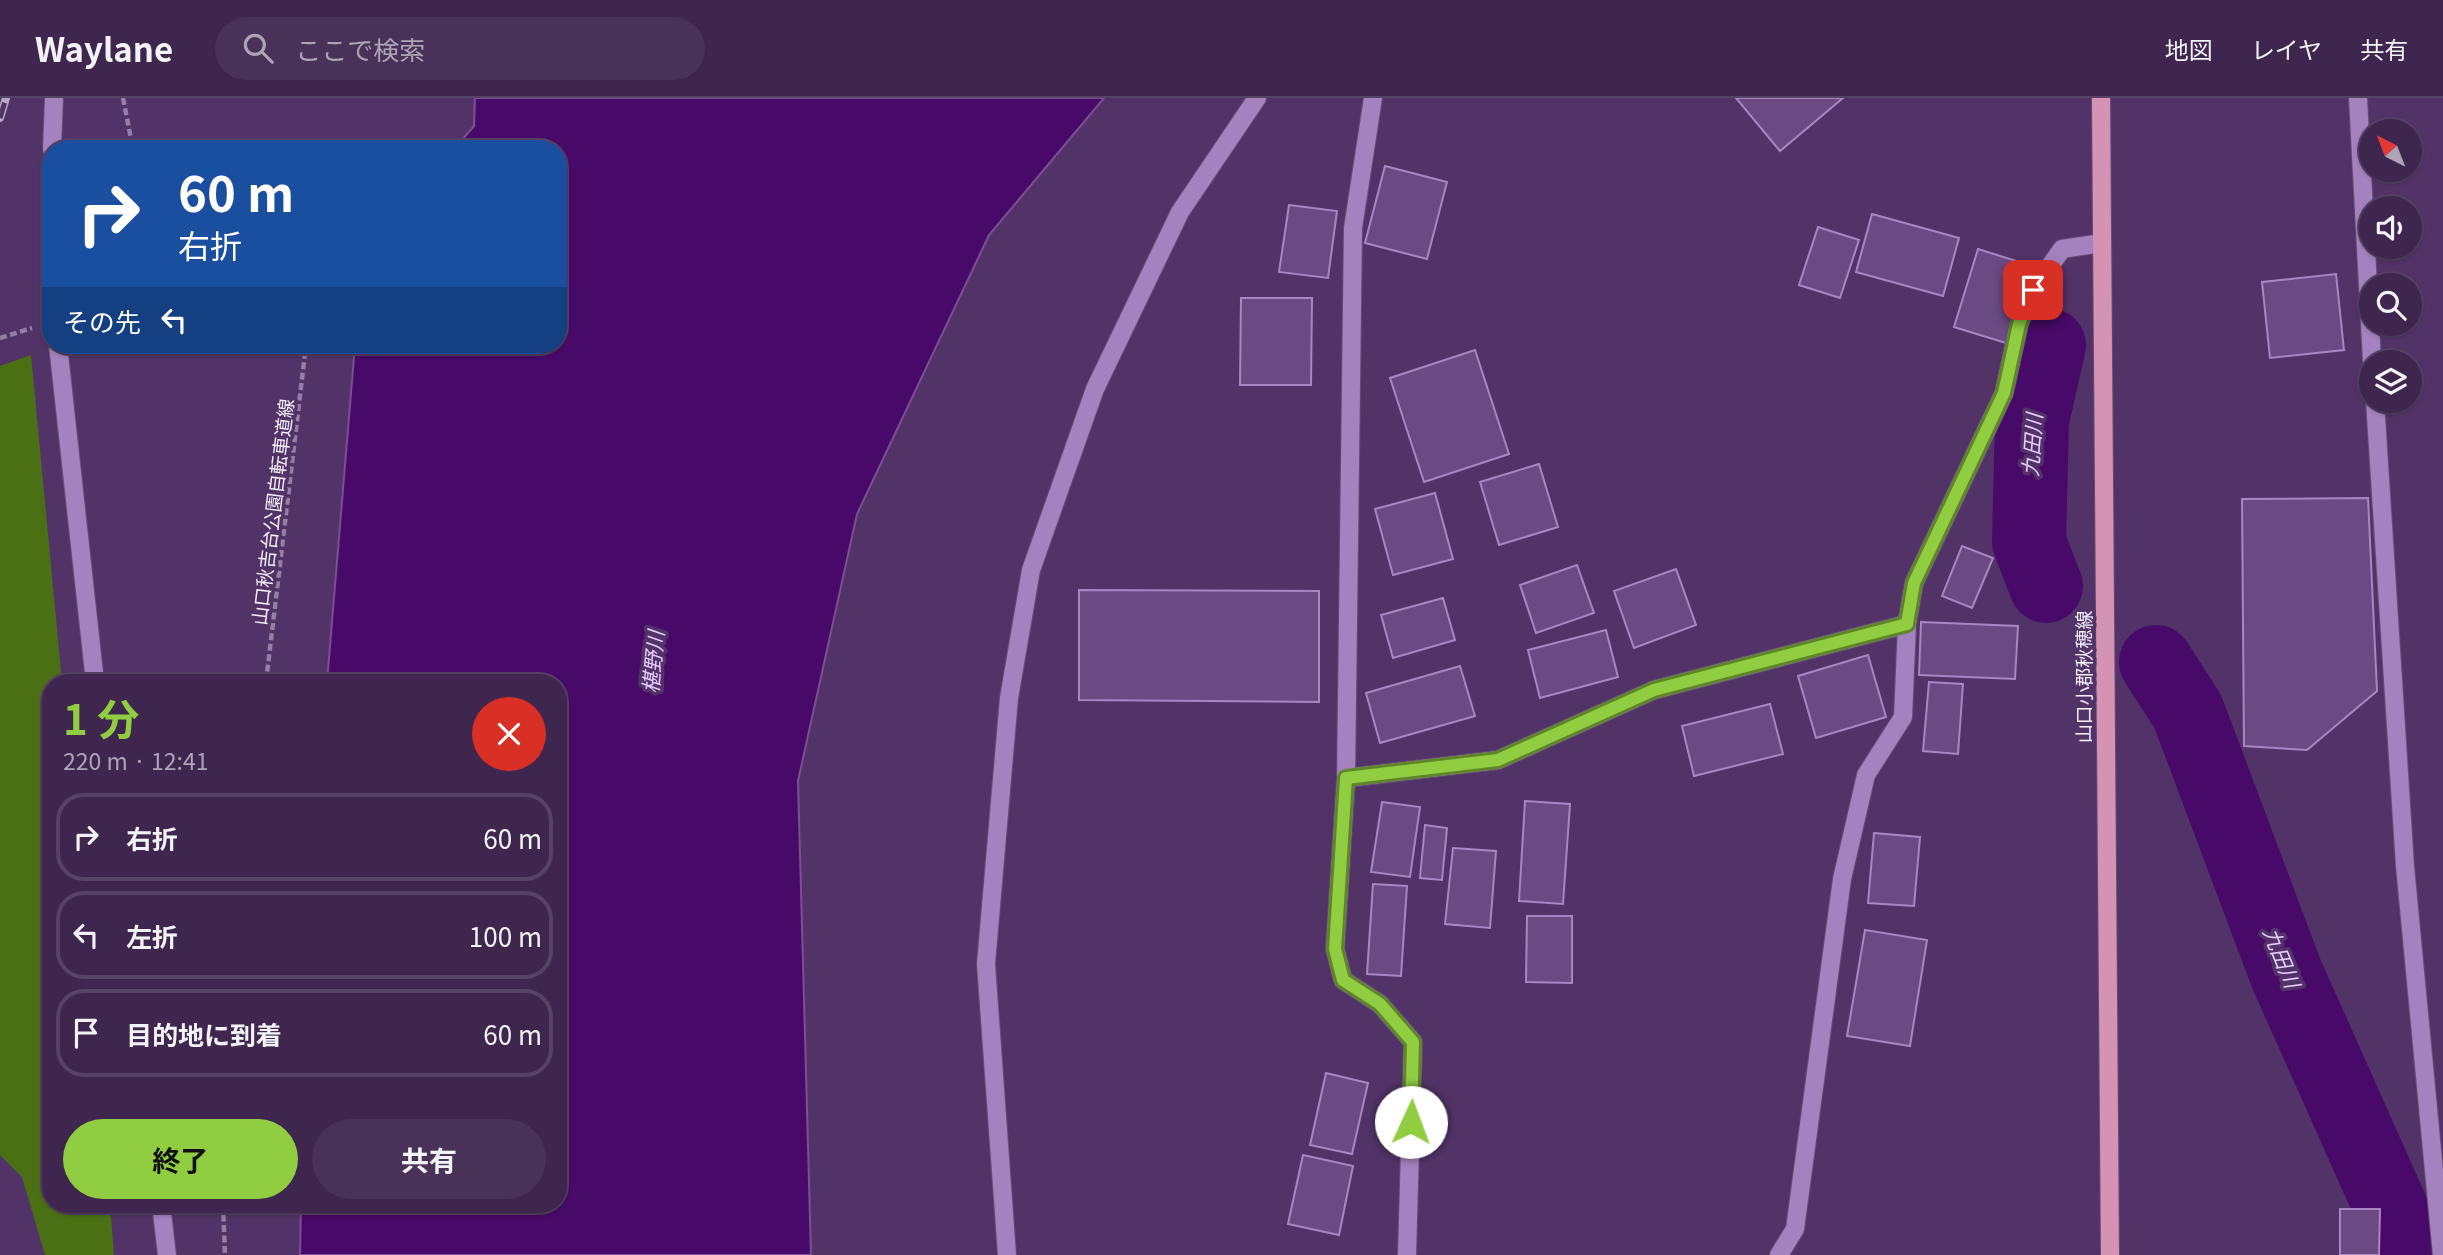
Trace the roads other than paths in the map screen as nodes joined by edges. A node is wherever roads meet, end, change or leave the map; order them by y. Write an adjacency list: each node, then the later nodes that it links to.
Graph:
1 (54, 98): 6 (street)
2 (1256, 98): 16 (street)
3 (1373, 98): 13 (street)
4 (2101, 98): 7 (main road, 山口小郡秋穂線)
5 (2358, 98): 8 (street)
6 (52, 140)
7 (2102, 243): 11 (street); 19 (main road, 山口小郡秋穂線)
8 (2371, 350)
9 (59, 354): 12 (street)
10 (2376, 413): 20 (street)
11 (1907, 624): 13 (street); 18 (street)
12 (94, 674)
13 (1346, 778): 17 (street)
14 (161, 1213): 15 (street)
15 (167, 1255)
16 (1007, 1255)
17 (1407, 1255)
18 (1779, 1255)
19 (2110, 1255)
20 (2442, 1255)

